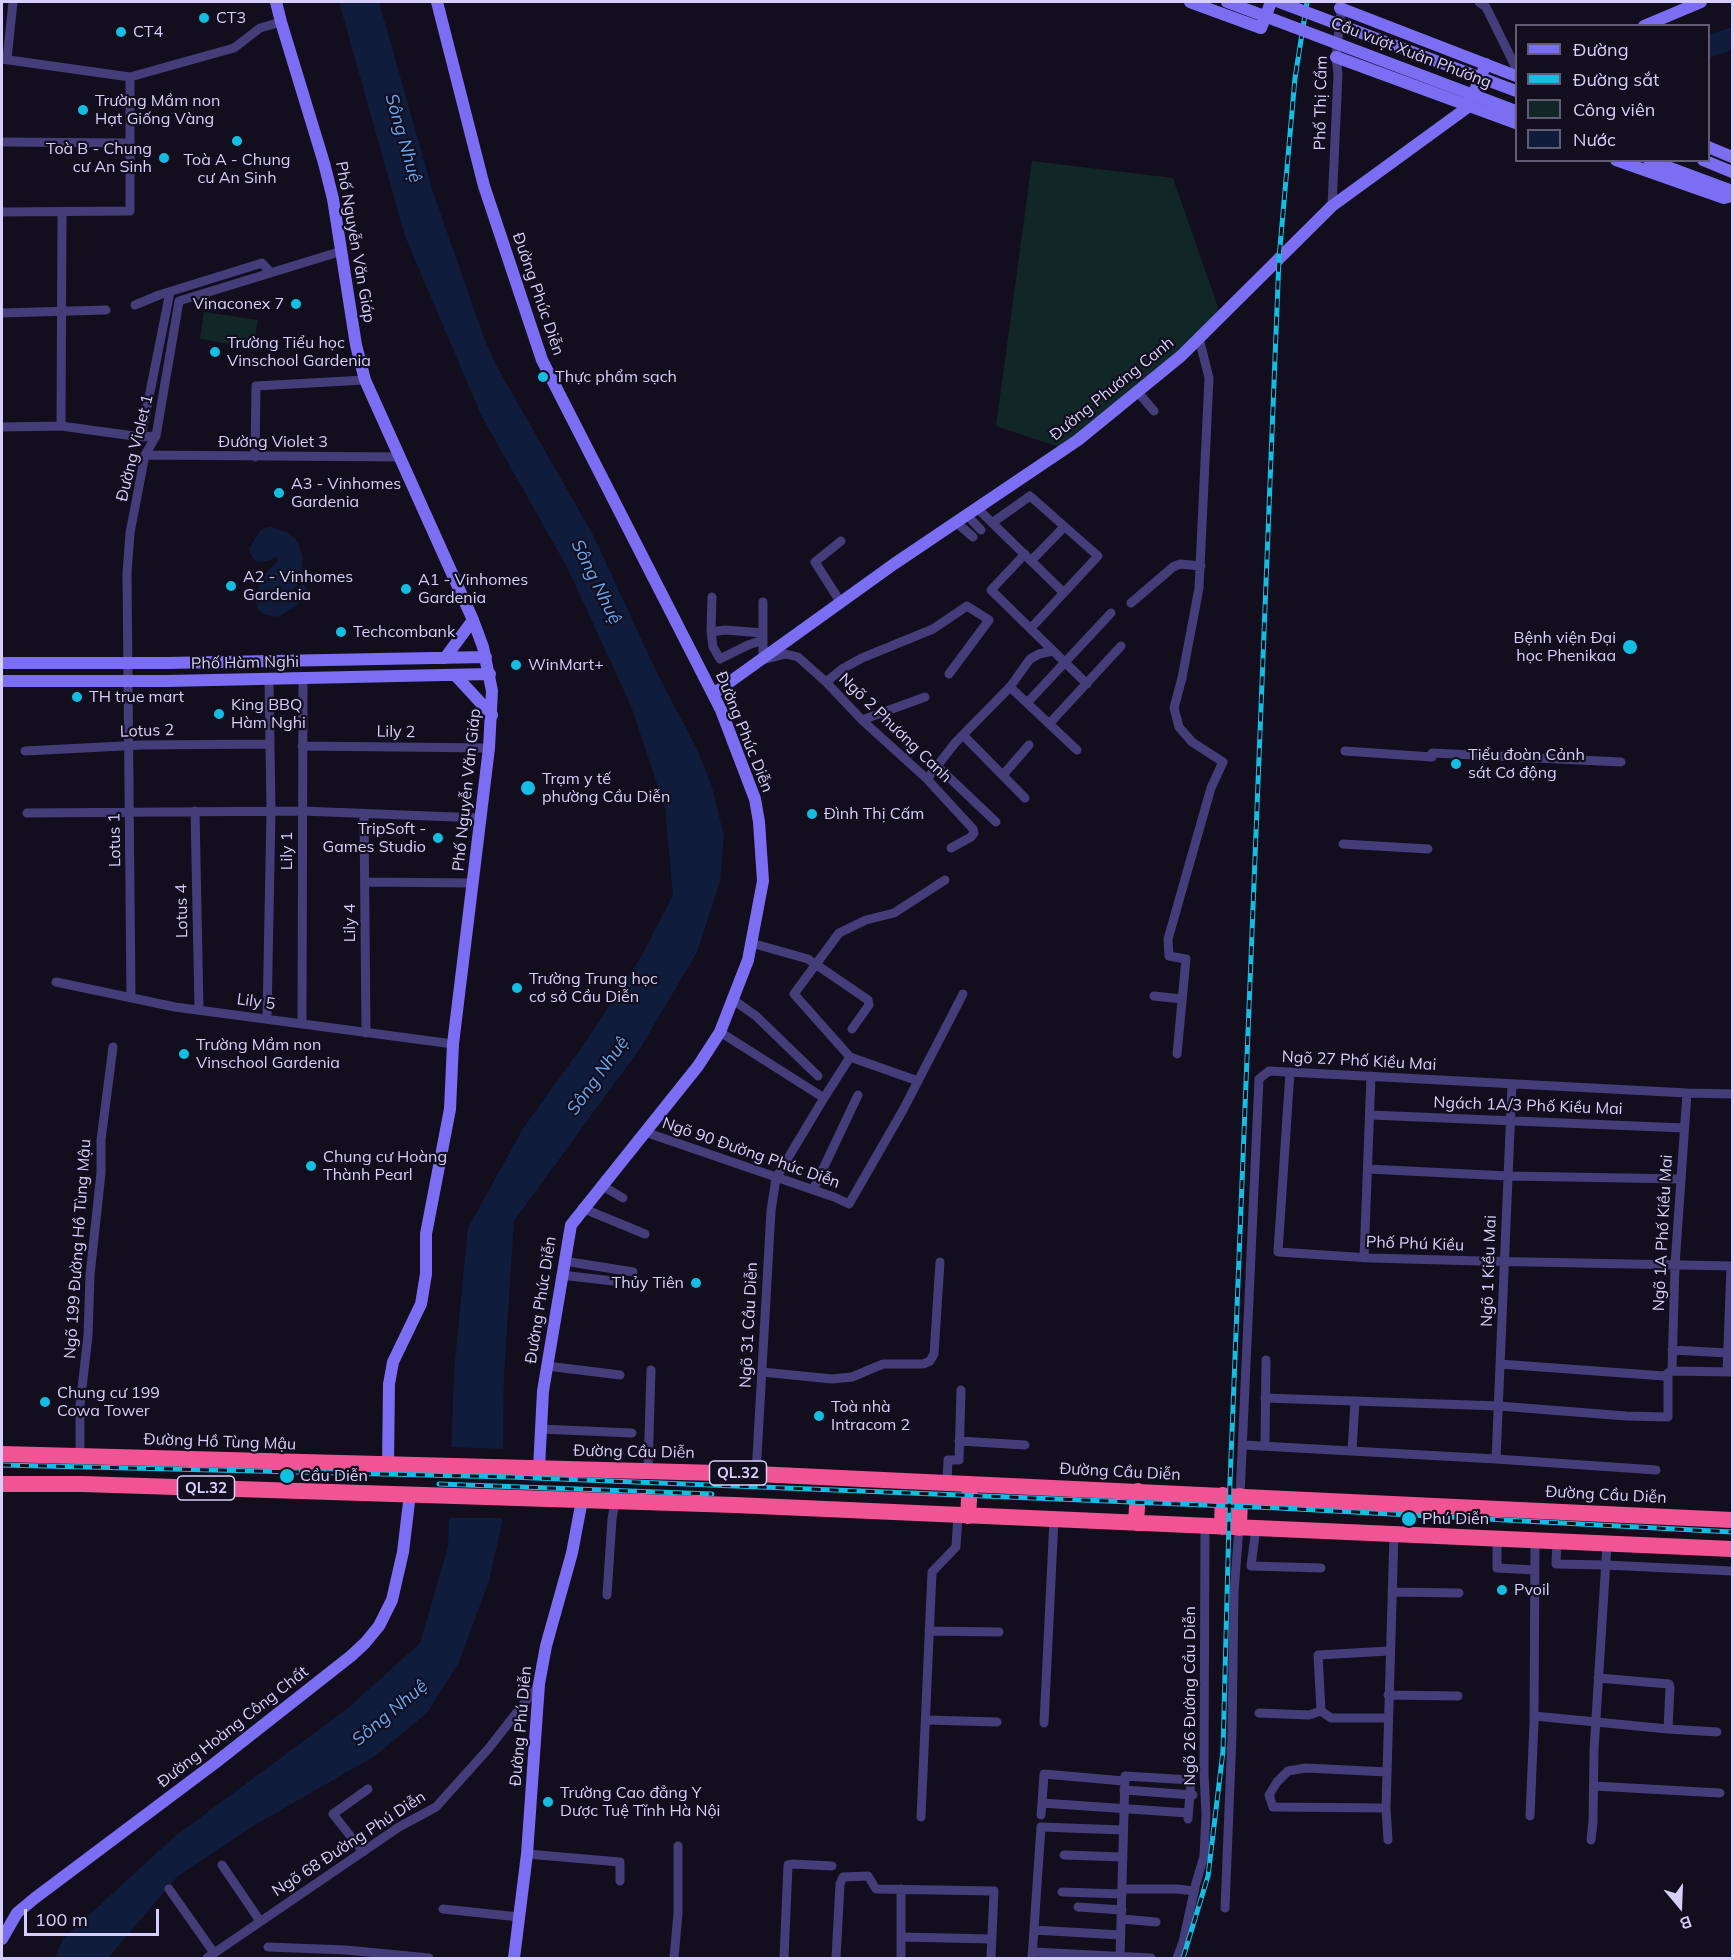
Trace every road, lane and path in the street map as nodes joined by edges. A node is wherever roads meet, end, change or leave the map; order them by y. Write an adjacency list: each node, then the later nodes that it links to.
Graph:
1 (14, 2): 14 (street)
2 (276, 2): 11 (street, Phố Nguyễn Văn Giáp)
3 (437, 2): 90 (street, Đường Phúc Diễn)
4 (1190, 2): 6 (street)
5 (1227, 2): 21 (street, Cầu vượt Xuân Phương, bridge)
6 (1271, 2)
7 (1279, 2): 19 (street, Cầu vượt Xuân Phương, bridge)
8 (1479, 2): 16 (street)
9 (1701, 2): 12 (street)
10 (1341, 5): 13 (street, Phố Thị Cẩm); 15 (street)
11 (281, 22): 18 (street); 36 (street, Phố Nguyễn Văn Giáp)
12 (1649, 24)
13 (1336, 57): 20 (street); 33 (street, Phố Thị Cẩm)
14 (4, 59): 18 (street)
15 (1486, 64): 17 (street); 20 (street)
16 (1515, 66)
17 (1515, 76)
18 (130, 77): 24 (street)
19 (1515, 91)
20 (1468, 107): 22 (street); 33 (street, Đường Phương Canh)
21 (1515, 111)
22 (1515, 123)
23 (2, 142): 24 (street)
24 (129, 143): 35 (street)
25 (1710, 148): 26 (street)
26 (1732, 156)
27 (1622, 162): 32 (street)
28 (1654, 162): 31 (street)
29 (1708, 162): 30 (street)
30 (1732, 172)
31 (1732, 191)
32 (1732, 196)
33 (1332, 206): 43 (street, Đường Phương Canh)
34 (2, 212): 35 (street)
35 (62, 212): 42 (street)
36 (342, 252): 37 (street); 44 (street, Phố Nguyễn Văn Giáp)
37 (271, 273): 38 (street); 49 (street, Đường Violet 1)
38 (170, 292): 39 (street); 50 (street)
39 (135, 305)
40 (106, 310): 42 (street)
41 (2, 313): 42 (street)
42 (62, 313): 47 (street)
43 (1199, 338): 45 (street, Đường Phương Canh); 61 (street)
44 (365, 380): 52 (street); 53 (street, Phố Nguyễn Văn Giáp)
45 (1137, 391): 46 (street); 54 (street, Đường Phương Canh)
46 (1154, 411)
47 (61, 426): 48 (street); 50 (street)
48 (2, 427)
49 (156, 436): 50 (street); 51 (street, Đường Violet 1)
50 (141, 437)
51 (146, 455): 52 (street, Đường Violet 3); 79 (street, Đường Violet 1)
52 (255, 457): 53 (street, Đường Violet 3)
53 (399, 457): 68 (street, Phố Nguyễn Văn Giáp)
54 (967, 515): 55 (street); 57 (street); 58 (street); 65 (street, Đường Phương Canh)
55 (992, 523): 56 (street); 60 (street)
56 (1064, 527): 60 (street); 62 (street)
57 (981, 530)
58 (973, 537)
59 (841, 541): 65 (street)
60 (1028, 557): 62 (street); 69 (street)
61 (1201, 561): 66 (street); 131 (street)
62 (1063, 592): 69 (street)
63 (712, 597): 70 (street)
64 (763, 602): 71 (street)
65 (841, 603): 76 (street, Đường Phương Canh)
66 (1131, 603)
67 (1111, 613): 77 (street)
68 (473, 620): 74 (street, Phố Nguyễn Văn Giáp); 75 (street)
69 (1030, 628): 73 (street)
70 (711, 632): 71 (street); 71 (street)
71 (763, 636): 76 (street)
72 (1121, 646): 88 (street)
73 (1053, 651): 77 (street); 89 (street)
74 (486, 657): 75 (street, Phố Hàm Nghi); 80 (street, Phố Nguyễn Văn Giáp)
75 (445, 658): 79 (street, Phố Hàm Nghi)
76 (762, 659): 87 (street, Ngõ 2 Phương Canh); 90 (street, Đường Phương Canh)
77 (1065, 662): 88 (street); 92 (street)
78 (2, 663): 79 (street, Phố Hàm Nghi)
79 (128, 663): 86 (street, Đường Violet 1)
80 (490, 674): 82 (street, Phố Hàm Nghi); 93 (street, Phố Nguyễn Văn Giáp)
81 (949, 674): 87 (street)
82 (455, 675): 84 (street, Phố Hàm Nghi); 93 (street)
83 (269, 678): 84 (street, Phố Hàm Nghi); 86 (street, Phố Hàm Nghi); 97 (street)
84 (303, 679): 100 (street, Lily 1)
85 (2, 681): 86 (street, Phố Hàm Nghi)
86 (127, 681): 99 (street, Lotus 1)
87 (826, 682): 94 (street, Ngõ 2 Phương Canh)
88 (1087, 684): 95 (street)
89 (1010, 687): 92 (street); 96 (street)
90 (713, 694): 124 (street, Đường Phúc Diễn)
91 (925, 697): 94 (street)
92 (1027, 703): 95 (street)
93 (492, 715): 101 (street, Phố Nguyễn Văn Giáp)
94 (862, 720): 108 (street, Ngõ 2 Phương Canh)
95 (1049, 724): 102 (street)
96 (963, 735): 106 (street); 107 (street)
97 (270, 744): 99 (street, Lotus 2); 110 (street)
98 (1029, 745): 107 (street)
99 (128, 746): 103 (street, Lotus 2); 112 (street, Lotus 1)
100 (302, 746): 101 (street, Lily 2); 111 (street, Lily 1)
101 (489, 748): 116 (street, Phố Nguyễn Văn Giáp)
102 (1077, 750)
103 (25, 751)
104 (1345, 751): 105 (street)
105 (1622, 762)
106 (937, 766): 108 (street); 117 (street)
107 (1003, 775): 109 (street)
108 (927, 779): 119 (street, Ngõ 2 Phương Canh)
109 (1025, 798)
110 (271, 811): 111 (street); 113 (street); 133 (street)
111 (302, 811): 115 (street); 134 (street, Lily 1)
112 (130, 812): 113 (street); 114 (street); 129 (street, Lotus 1)
113 (195, 812): 132 (street, Lotus 4)
114 (27, 813)
115 (364, 814): 116 (street); 122 (street, Lily 4)
116 (480, 818): 123 (street, Phố Nguyễn Văn Giáp)
117 (996, 822)
118 (1343, 844): 120 (street)
119 (951, 848)
120 (1428, 849)
121 (945, 880): 125 (street)
122 (365, 882): 123 (street); 137 (street, Lily 4)
123 (474, 883): 138 (street, Phố Nguyễn Văn Giáp)
124 (752, 943): 125 (street); 130 (street, Đường Phúc Diễn)
125 (815, 963): 135 (street); 141 (street)
126 (56, 982): 129 (street, Lily 5)
127 (963, 994): 145 (street, Ngõ 90 Đường Phúc Diễn)
128 (1154, 996): 131 (street)
129 (131, 998): 132 (street, Lily 5)
130 (732, 999): 136 (street, Đường Phúc Diễn); 143 (street)
131 (1182, 999): 140 (street)
132 (199, 1009): 133 (street, Lily 5)
133 (267, 1018): 134 (street, Lily 5)
134 (302, 1024): 137 (street, Lily 5)
135 (852, 1029)
136 (720, 1032): 150 (street); 154 (street, Đường Phúc Diễn)
137 (366, 1033): 138 (street, Lily 5)
138 (453, 1044): 199 (street, Phố Nguyễn Văn Giáp)
139 (113, 1047): 196 (street, Ngõ 199 Đường Hồ Tùng Mậu)
140 (1177, 1054)
141 (850, 1057): 145 (street); 150 (street)
142 (1290, 1072): 144 (street, Ngõ 27 Phố Kiều Mai); 165 (street, Phố Phú Kiều); 192 (street, Ngõ 27 Phố Kiều Mai)
143 (818, 1076)
144 (1371, 1077): 146 (street, Ngõ 27 Phố Kiều Mai); 151 (street)
145 (918, 1082): 160 (street, Ngõ 90 Đường Phúc Diễn)
146 (1512, 1084): 147 (street, Ngõ 27 Phố Kiều Mai); 152 (street, Ngõ 1 Kiều Mai)
147 (1686, 1093): 148 (street, Ngõ 27 Phố Kiều Mai); 153 (street, Ngõ 1A Phố Kiều Mai)
148 (1732, 1094)
149 (858, 1095): 160 (street)
150 (824, 1098): 157 (street)
151 (1370, 1115): 152 (street, Ngách 1A/3 Phố Kiều Mai); 155 (street)
152 (1510, 1120): 153 (street, Ngách 1A/3 Phố Kiều Mai); 156 (street, Ngõ 1 Kiều Mai)
153 (1684, 1128): 158 (street, Ngõ 1A Phố Kiều Mai)
154 (645, 1132): 157 (street, Ngõ 90 Đường Phúc Diễn); 159 (street, Đường Phúc Diễn)
155 (1368, 1169): 156 (street); 165 (street)
156 (1508, 1176): 158 (street); 167 (street, Ngõ 1 Kiều Mai)
157 (776, 1178): 160 (street, Ngõ 90 Đường Phúc Diễn); 180 (street, Ngõ 31 Cầu Diễn)
158 (1681, 1179): 169 (street, Ngõ 1A Phố Kiều Mai)
159 (600, 1187): 161 (street); 162 (street, Đường Phúc Diễn)
160 (813, 1190)
161 (621, 1199)
162 (581, 1210): 163 (street); 164 (street); 166 (street, Đường Phúc Diễn)
163 (614, 1228)
164 (645, 1234)
165 (1364, 1258): 167 (street, Phố Phú Kiều)
166 (564, 1261): 171 (street); 172 (street, Đường Phúc Diễn)
167 (1504, 1262): 169 (street, Phố Phú Kiều); 177 (street, Ngõ 1 Kiều Mai)
168 (940, 1263): 180 (street)
169 (1675, 1265): 170 (street, Phố Phú Kiều); 174 (street, Ngõ 1A Phố Kiều Mai)
170 (1732, 1266): 175 (street)
171 (633, 1272)
172 (561, 1275): 173 (street); 178 (street, Đường Phúc Diễn)
173 (613, 1281)
174 (1672, 1350): 175 (street); 181 (street, Ngõ 1A Phố Kiều Mai)
175 (1728, 1353): 182 (street)
176 (1266, 1360): 185 (street)
177 (1500, 1364): 181 (street); 187 (street, Ngõ 1 Kiều Mai)
178 (547, 1365): 183 (street); 188 (street, Đường Phúc Diễn)
179 (651, 1370): 202 (street)
180 (762, 1372): 204 (street, Ngõ 31 Cầu Diễn)
181 (1670, 1372): 182 (street); 187 (street, Ngõ 1A Phố Kiều Mai)
182 (1730, 1372)
183 (620, 1376)
184 (961, 1390): 190 (street)
185 (1265, 1398): 186 (street); 193 (street)
186 (1355, 1401): 187 (street); 194 (street)
187 (1499, 1406): 198 (street, Ngõ 1 Kiều Mai)
188 (540, 1429): 189 (street); 201 (street, Đường Phúc Diễn)
189 (632, 1433)
190 (959, 1441): 191 (street); 205 (street)
191 (1025, 1445)
192 (1243, 1445): 193 (street); 212 (street, Ngõ 27 Phố Kiều Mai)
193 (1265, 1445): 194 (street)
194 (1352, 1450): 198 (street)
195 (2, 1454): 196 (highway, Đường Hồ Tùng Mậu / QL.32)
196 (80, 1455): 197 (highway, Đường Hồ Tùng Mậu / QL.32)
197 (125, 1456): 199 (highway, Đường Hồ Tùng Mậu / QL.32); 208 (highway)
198 (1496, 1459): 203 (street)
199 (388, 1465): 200 (highway, Đường Hồ Tùng Mậu / QL.32)
200 (506, 1467): 201 (highway, Đường Cầu Diễn / QL.32)
201 (539, 1468): 202 (highway, Đường Cầu Diễn / QL.32)
202 (648, 1470): 204 (highway, Đường Cầu Diễn / QL.32)
203 (1656, 1470)
204 (756, 1474): 205 (highway, Đường Cầu Diễn / QL.32)
205 (947, 1482): 207 (highway, Đường Cầu Diễn / QL.32)
206 (2, 1484): 208 (highway, QL.32)
207 (970, 1484): 209 (highway, Đường Cầu Diễn / QL.32); 215 (highway)
208 (125, 1485): 210 (highway, QL.32)
209 (1138, 1491): 211 (highway, Đường Cầu Diễn / QL.32); 218 (highway)
210 (410, 1494): 213 (highway, QL.32); 291 (street, Đường Hoàng Công Chất)
211 (1223, 1495): 212 (highway, Đường Cầu Diễn / QL.32); 220 (highway)
212 (1240, 1496): 217 (highway, Đường Cầu Diễn / QL.32); 220 (highway)
213 (582, 1500): 214 (highway, QL.32); 239 (street, Đường Phú Diễn)
214 (615, 1502): 215 (highway, QL.32); 234 (street)
215 (963, 1516): 216 (highway, QL.32); 235 (street)
216 (1054, 1519): 218 (highway, QL.32); 249 (street)
217 (1732, 1520)
218 (1136, 1523): 219 (highway, QL.32)
219 (1205, 1526): 220 (highway, QL.32); 258 (street, Ngõ 26 Đường Cầu Diễn)
220 (1231, 1527): 221 (highway, QL.32); 282 (street)
221 (1256, 1528): 222 (highway, QL.32); 229 (street)
222 (1394, 1534): 223 (highway, QL.32); 232 (street)
223 (1497, 1539): 224 (highway, QL.32); 230 (street)
224 (1535, 1541): 225 (highway, QL.32); 230 (street)
225 (1557, 1542): 226 (highway, QL.32); 228 (street)
226 (1606, 1544): 227 (highway, QL.32); 228 (street)
227 (1732, 1550)
228 (1605, 1564): 231 (street); 238 (street)
229 (1320, 1568)
230 (1535, 1570): 244 (street)
231 (1732, 1571)
232 (1392, 1592): 233 (street); 237 (street)
233 (1459, 1593)
234 (607, 1595)
235 (929, 1631): 236 (street); 246 (street)
236 (999, 1632)
237 (1389, 1651): 240 (street); 242 (street)
238 (1598, 1678): 247 (street); 250 (street)
239 (539, 1684): 269 (street, Ngõ 68 Đường Phú Diễn); 270 (street, Đường Phú Diễn)
240 (1388, 1695): 241 (street); 245 (street)
241 (1458, 1696)
242 (1321, 1711): 243 (street); 245 (street)
243 (1259, 1713)
244 (1534, 1716): 247 (street); 263 (street)
245 (1388, 1718): 252 (street)
246 (926, 1720): 248 (street); 264 (street)
247 (1595, 1721): 250 (street); 254 (street)
248 (997, 1722)
249 (1044, 1723)
250 (1668, 1729): 251 (street)
251 (1717, 1732)
252 (1387, 1772): 260 (street); 260 (street)
253 (1124, 1785): 257 (street, Ngõ 26 Đường Cầu Diễn); 257 (street); 259 (street); 261 (street)
254 (1594, 1786): 256 (street); 267 (street)
255 (368, 1789): 269 (street)
256 (1720, 1793)
257 (1190, 1795): 258 (street, Ngõ 26 Đường Cầu Diễn); 261 (street)
258 (1205, 1796): 279 (street)
259 (1042, 1803): 261 (street); 262 (street)
260 (1386, 1808): 266 (street)
261 (1124, 1810): 265 (street)
262 (1041, 1815)
263 (1530, 1816)
264 (921, 1817)
265 (1123, 1830): 272 (street); 288 (street)
266 (1388, 1839)
267 (1591, 1840)
268 (678, 1846): 300 (street)
269 (363, 1852): 286 (street, Ngõ 68 Đường Phú Diễn)
270 (527, 1854): 275 (street); 285 (street, Đường Phú Diễn)
271 (1064, 1855): 272 (street)
272 (1123, 1857): 278 (street)
273 (222, 1865): 286 (street)
274 (832, 1866): 301 (street)
275 (620, 1881)
276 (169, 1889): 295 (street)
277 (901, 1889): 290 (street); 292 (street); 302 (street)
278 (1122, 1891): 279 (street); 280 (street); 284 (street)
279 (1194, 1891): 305 (street)
280 (1062, 1892)
281 (1078, 1908): 284 (street)
282 (1225, 1908)
283 (443, 1909): 285 (street)
284 (1122, 1915): 287 (street); 289 (street)
285 (519, 1917): 299 (street, Đường Phú Diễn)
286 (260, 1922): 295 (street, Ngõ 68 Đường Phú Diễn)
287 (1156, 1922)
288 (1034, 1930): 289 (street); 294 (street)
289 (1121, 1935): 296 (street)
290 (901, 1937): 292 (street); 303 (street)
291 (2, 1939)
292 (992, 1939): 304 (street)
293 (268, 1947): 298 (street)
294 (1032, 1955): 296 (street)
295 (211, 1956)
296 (1120, 1958): 297 (street)
297 (1151, 1958)
298 (429, 1959)
299 (514, 1959)
300 (674, 1959)
301 (784, 1959)
302 (836, 1959)
303 (901, 1959)
304 (991, 1959)
305 (1177, 1959)

